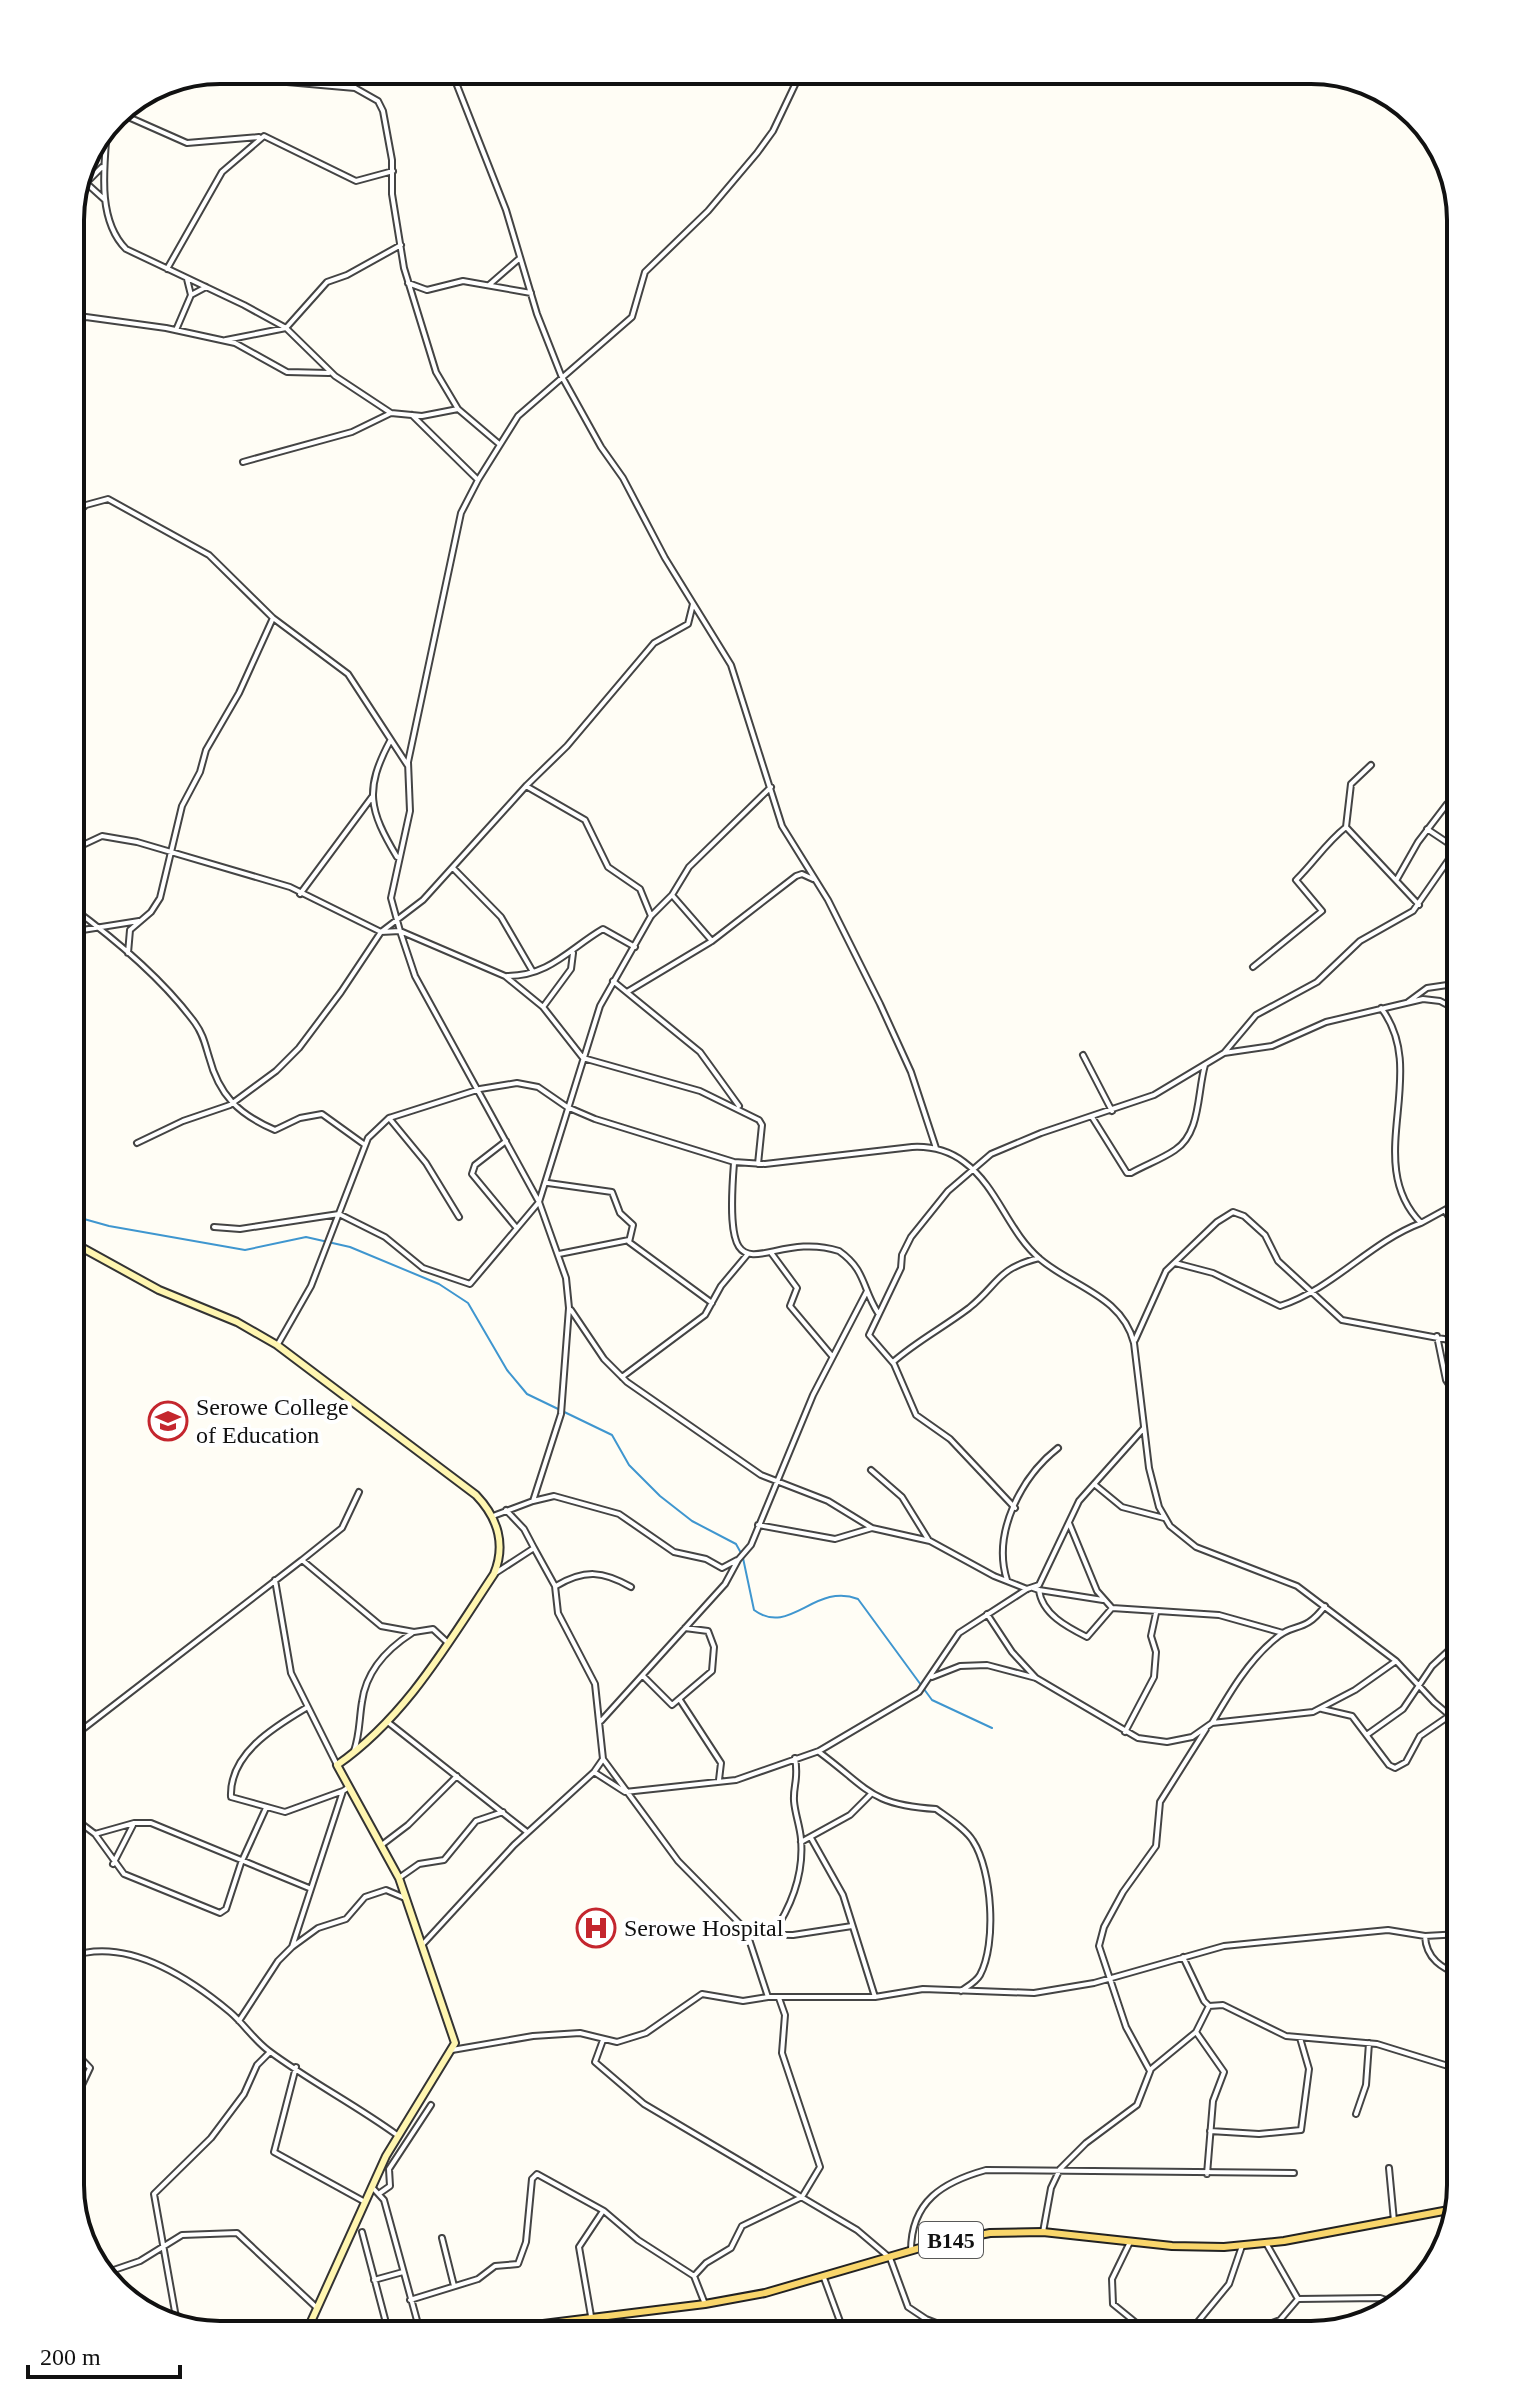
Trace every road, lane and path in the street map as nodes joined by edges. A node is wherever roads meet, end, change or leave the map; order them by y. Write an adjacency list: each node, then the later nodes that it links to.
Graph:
1 (310, 84): 5 (street)
2 (353, 84): 5 (street)
3 (456, 84): 15 (street)
4 (795, 84): 28 (street)
5 (355, 88): 10 (street)
6 (131, 118): 7 (street)
7 (264, 136): 10 (street); 16 (street)
8 (105, 148): 9 (street)
9 (104, 165): 11 (street); 13 (street)
10 (393, 171): 14 (street)
11 (92, 176)
12 (89, 186): 13 (street)
13 (105, 200): 16 (street)
14 (401, 245): 18 (street); 24 (street)
15 (520, 258): 19 (street); 21 (street)
16 (167, 269): 17 (street)
17 (187, 279): 20 (street); 22 (street)
18 (408, 283): 19 (street); 29 (street)
19 (488, 285): 21 (street)
20 (206, 287): 22 (street); 24 (street)
21 (531, 293): 28 (street)
22 (191, 295): 25 (street)
23 (84, 317): 25 (street)
24 (286, 328): 26 (street); 27 (street)
25 (176, 330): 26 (street)
26 (224, 341): 27 (street)
27 (332, 373): 30 (street)
28 (561, 375): 32 (street); 36 (street)
29 (458, 409): 31 (street); 32 (street)
30 (391, 413): 31 (street); 33 (street)
31 (412, 415): 34 (street)
32 (499, 444): 34 (street)
33 (243, 462)
34 (478, 480): 40 (street)
35 (84, 507): 37 (street)
36 (693, 601): 41 (street); 42 (street)
37 (273, 618): 38 (street); 49 (street)
38 (390, 741): 40 (street); 43 (street)
39 (1371, 765): 45 (street)
40 (408, 767): 50 (street)
41 (526, 786): 52 (street); 59 (street)
42 (771, 787): 54 (street); 56 (street)
43 (373, 795): 50 (street); 55 (street)
44 (1447, 804): 46 (street)
45 (1346, 827): 53 (street); 70 (street)
46 (1427, 829): 47 (street); 53 (street)
47 (1447, 842)
48 (84, 844): 49 (street)
49 (172, 850): 55 (street); 60 (street)
50 (398, 858): 61 (street)
51 (1447, 863): 57 (street)
52 (453, 868): 61 (street); 71 (street)
53 (1397, 879): 57 (street)
54 (815, 880): 66 (street); 94 (street)
55 (300, 894): 65 (street)
56 (672, 895): 59 (street); 66 (street)
57 (1419, 905): 80 (street)
58 (84, 916): 62 (street)
59 (651, 916): 67 (street)
60 (141, 920): 62 (street); 68 (street)
61 (397, 921): 64 (street); 65 (street)
62 (97, 926): 63 (street); 68 (street)
63 (84, 929)
64 (400, 931): 65 (street); 72 (street); 84 (street)
65 (381, 932): 85 (street)
66 (712, 941): 75 (street)
67 (635, 947): 69 (street); 73 (street)
68 (128, 953): 85 (street)
69 (573, 953): 71 (street); 78 (street)
70 (1253, 967)
71 (533, 972): 72 (street)
72 (505, 976): 78 (street)
73 (613, 981): 75 (street); 82 (street)
74 (1447, 985): 76 (street)
75 (627, 992): 87 (street)
76 (1407, 1003): 77 (street); 79 (street)
77 (1447, 1006)
78 (543, 1007): 82 (street)
79 (1381, 1008): 80 (street); 104 (street)
80 (1224, 1053): 83 (street)
81 (1083, 1055): 88 (street)
82 (583, 1058): 86 (street); 87 (street)
83 (1206, 1062): 88 (street); 89 (street)
84 (480, 1089): 86 (street); 90 (street); 91 (street)
85 (230, 1105): 92 (street); 93 (street)
86 (567, 1107): 95 (street); 98 (street)
87 (741, 1108): 96 (street)
88 (1112, 1111): 89 (street)
89 (1092, 1117): 97 (street)
90 (389, 1118): 93 (street); 103 (street)
91 (506, 1141): 99 (street); 105 (street)
92 (137, 1143)
93 (365, 1145): 101 (street)
94 (936, 1148): 96 (street); 97 (street)
95 (734, 1162): 96 (street); 111 (street)
96 (758, 1164)
97 (972, 1167): 112 (street); 118 (street)
98 (548, 1183): 99 (street); 107 (street)
99 (539, 1202): 105 (street); 109 (street)
100 (1445, 1211): 102 (street); 104 (street)
101 (339, 1214): 105 (street); 106 (street); 122 (street)
102 (1447, 1214)
103 (459, 1217)
104 (1421, 1223): 114 (street)
105 (515, 1226)
106 (214, 1227)
107 (629, 1240): 109 (street); 116 (street)
108 (84, 1249): 122 (street)
109 (559, 1254): 117 (street)
110 (772, 1254): 111 (street); 115 (street); 123 (street)
111 (747, 1255): 116 (street)
112 (1039, 1258): 121 (street); 124 (street)
113 (1175, 1263): 114 (street); 114 (street); 121 (street)
114 (1311, 1290): 119 (street)
115 (867, 1291): 118 (street); 123 (street)
116 (712, 1303): 125 (street)
117 (569, 1308): 125 (street); 133 (street)
118 (878, 1313): 124 (street)
119 (1437, 1336): 120 (street); 126 (street)
120 (1447, 1339)
121 (1134, 1343): 127 (street)
122 (277, 1345): 136 (street)
123 (832, 1356): 130 (street)
124 (893, 1363): 134 (street)
125 (622, 1377): 130 (street)
126 (1447, 1382)
127 (1144, 1428): 131 (street); 137 (street)
128 (1058, 1448): 134 (street)
129 (871, 1470): 141 (street)
130 (777, 1482): 139 (street); 140 (street)
131 (1094, 1484): 137 (street); 138 (street)
132 (359, 1492): 143 (street)
133 (533, 1501): 135 (street); 144 (street)
134 (1015, 1508): 147 (street)
135 (506, 1510): 136 (street); 142 (street)
136 (493, 1516): 145 (street)
137 (1164, 1518): 152 (street)
138 (1068, 1521): 150 (street); 151 (street)
139 (757, 1525): 140 (street); 144 (street)
140 (872, 1528): 141 (street)
141 (930, 1541): 147 (street)
142 (534, 1548): 145 (street); 148 (street)
143 (302, 1560): 146 (street); 157 (street)
144 (738, 1560): 156 (street)
145 (494, 1574): 159 (street)
146 (275, 1580): 167 (street); 174 (street)
147 (1007, 1580): 150 (street)
148 (555, 1586): 149 (street); 172 (street)
149 (631, 1587)
150 (1033, 1589): 151 (street); 153 (street); 155 (street)
151 (1103, 1600): 153 (street)
152 (1325, 1606): 158 (street); 161 (street)
153 (1112, 1608): 154 (street)
154 (1156, 1613): 158 (street); 175 (street)
155 (987, 1614): 163 (street); 164 (street)
156 (685, 1628): 162 (street); 166 (street)
157 (414, 1632): 159 (street); 178 (street)
158 (1283, 1633): 173 (street)
159 (448, 1643): 171 (street)
160 (1447, 1654): 165 (street)
161 (1396, 1661): 165 (street); 168 (street)
162 (643, 1676): 166 (street); 172 (street)
163 (930, 1678): 164 (street); 177 (street)
164 (1036, 1678): 175 (street)
165 (1419, 1683): 169 (street); 176 (street)
166 (680, 1700): 184 (street)
167 (306, 1708): 181 (street); 188 (street)
168 (1318, 1709): 173 (street); 176 (street)
169 (1447, 1714)
170 (1447, 1717): 176 (street)
171 (389, 1723): 178 (street); 183 (street)
172 (599, 1723): 180 (street)
173 (1209, 1725): 175 (street); 212 (street)
174 (84, 1728)
175 (1125, 1732)
176 (1368, 1734)
177 (819, 1751): 179 (street); 187 (street)
178 (353, 1754): 181 (street)
179 (795, 1758): 184 (street); 195 (street)
180 (603, 1759): 182 (street); 186 (street)
181 (337, 1765): 185 (street)
182 (594, 1772): 186 (street); 192 (street)
183 (457, 1776): 189 (street); 196 (street)
184 (719, 1780): 186 (street)
185 (346, 1789): 188 (street); 196 (street); 200 (street)
186 (625, 1792): 203 (street)
187 (870, 1795): 194 (street); 213 (street)
188 (266, 1808): 197 (street)
189 (503, 1812): 192 (street); 199 (street)
190 (134, 1823): 193 (street); 197 (street); 198 (street)
191 (84, 1826): 193 (street)
192 (527, 1832): 207 (street)
193 (95, 1834): 198 (street)
194 (811, 1838): 195 (street); 202 (street)
195 (801, 1842): 204 (street)
196 (383, 1844): 199 (street)
197 (241, 1863): 198 (street); 200 (street)
198 (113, 1864)
199 (399, 1878): 201 (street)
200 (309, 1888): 208 (street)
201 (407, 1900): 207 (street); 208 (street)
202 (852, 1926): 204 (street); 215 (street)
203 (749, 1934): 204 (street); 214 (street)
204 (772, 1935)
205 (1447, 1935): 206 (street)
206 (1425, 1936): 210 (street); 211 (street)
207 (423, 1944): 223 (street)
208 (292, 1947): 218 (street)
209 (84, 1952): 218 (street)
210 (1183, 1957): 212 (street); 217 (street)
211 (1447, 1968)
212 (1113, 1978): 213 (street); 228 (street)
213 (959, 1992): 215 (street)
214 (768, 1997): 216 (street); 221 (street)
215 (875, 1997): 216 (street)
216 (779, 1998): 240 (street)
217 (1209, 2006): 219 (street); 220 (street)
218 (239, 2021): 224 (street)
219 (1196, 2032): 228 (street); 232 (street)
220 (1300, 2038): 222 (street); 232 (street)
221 (603, 2040): 223 (street); 240 (street)
222 (1369, 2043): 226 (street); 231 (street)
223 (452, 2050): 233 (street)
224 (270, 2052): 227 (street); 250 (street)
225 (84, 2062): 229 (street)
226 (1447, 2066)
227 (296, 2067): 233 (street); 241 (street)
228 (1150, 2071): 235 (street)
229 (84, 2081)
230 (431, 2105): 239 (street)
231 (1356, 2114)
232 (1210, 2131): 237 (street)
233 (397, 2135): 238 (street)
234 (1389, 2168): 244 (street)
235 (1060, 2169): 237 (street); 246 (street); 252 (street)
236 (1294, 2173): 237 (street)
237 (1207, 2174)
238 (372, 2187): 239 (street); 241 (street)
239 (380, 2193): 255 (street)
240 (802, 2197): 253 (street); 256 (street)
241 (365, 2202): 264 (street)
242 (604, 2211): 256 (street); 259 (street); 266 (street)
243 (1443, 2213): 244 (main road, B145)
244 (1394, 2221): 249 (main road, B145)
245 (362, 2232): 258 (street)
246 (1043, 2232): 248 (main road, B145); 252 (main road, B145)
247 (442, 2238): 259 (street)
248 (1130, 2242): 251 (main road, B145); 273 (street)
249 (1266, 2243): 251 (main road, B145); 260 (street)
250 (164, 2244): 254 (street); 264 (street); 265 (street)
251 (1242, 2246): 274 (street)
252 (911, 2251): 253 (main road, B145)
253 (890, 2258): 257 (main road, B145); 272 (street)
254 (114, 2270)
255 (403, 2272): 258 (street); 262 (street)
256 (694, 2276): 263 (street)
257 (824, 2278): 263 (main road, B145); 271 (street)
258 (374, 2280): 267 (street)
259 (454, 2286): 262 (street)
260 (1298, 2299): 261 (street); 275 (street)
261 (1384, 2299)
262 (410, 2300): 269 (street)
263 (705, 2304): 266 (main road, B145)
264 (317, 2308): 268 (street)
265 (175, 2313)
266 (591, 2316): 270 (main road, B145)
267 (385, 2319)
268 (311, 2321)
269 (417, 2321)
270 (548, 2321)
271 (840, 2321)
272 (931, 2321)
273 (1133, 2321)
274 (1199, 2321)
275 (1276, 2321)

